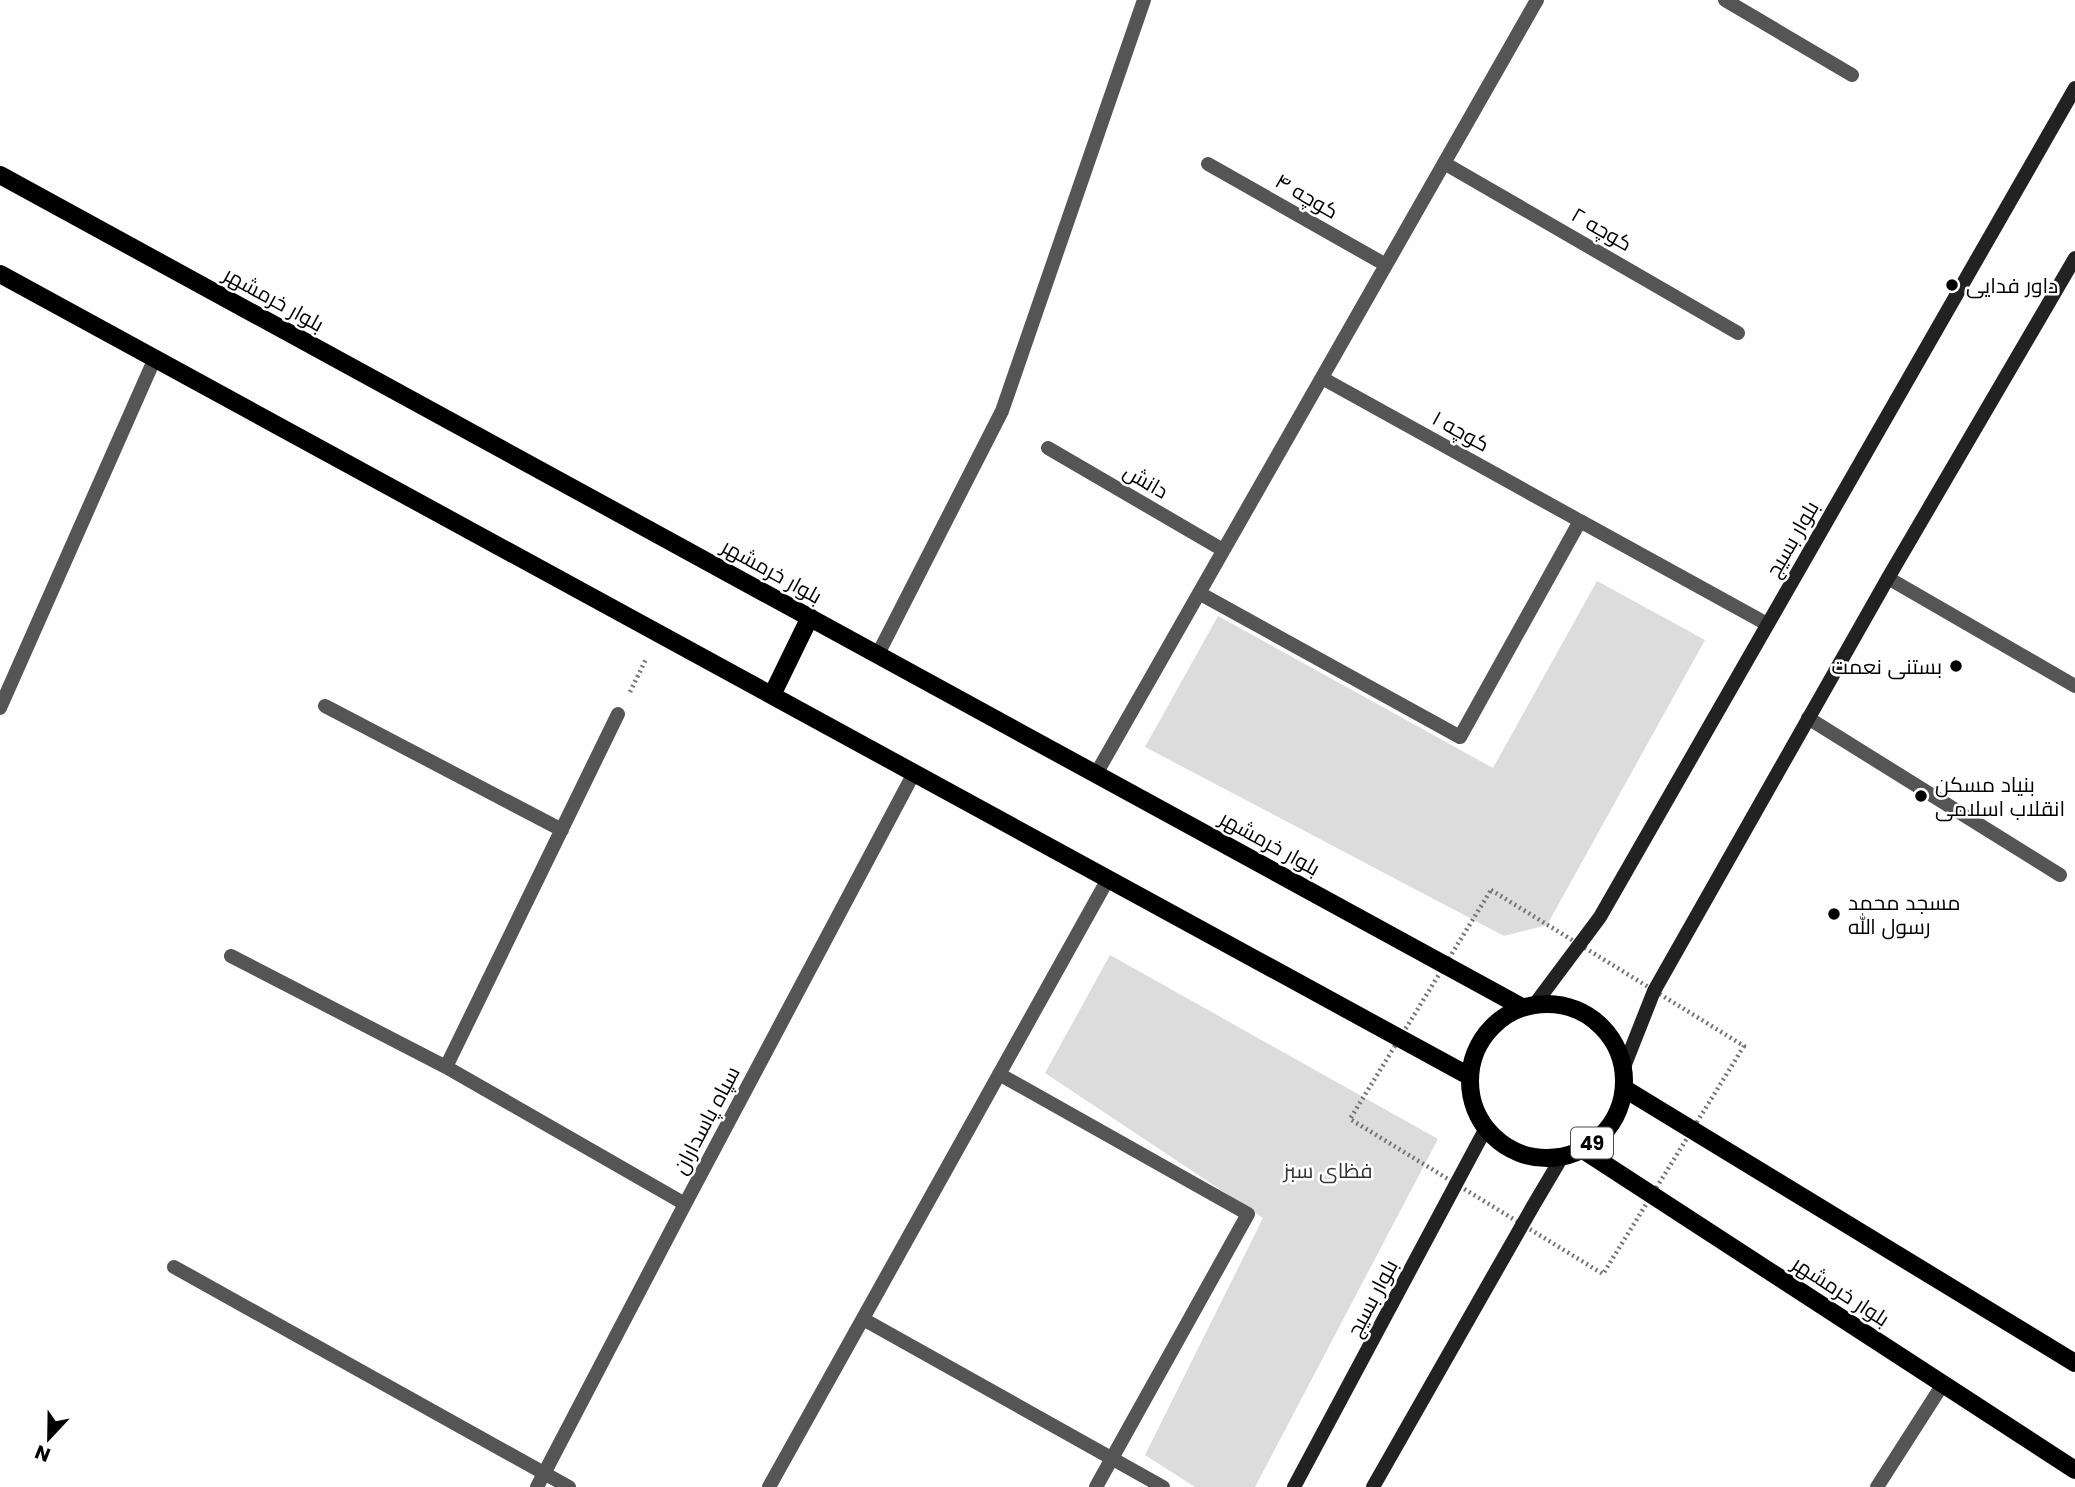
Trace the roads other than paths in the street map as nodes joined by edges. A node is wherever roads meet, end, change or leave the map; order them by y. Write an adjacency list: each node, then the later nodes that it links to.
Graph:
1 (1144, 0): 22 (street)
2 (1537, 0): 6 (street)
3 (1725, 0): 4 (street)
4 (1852, 75)
5 (2075, 88): 21 (main road, بلوار بسیج)
6 (1444, 163): 10 (street); 12 (street, کوچه ۲)
7 (1208, 164): 10 (street, کوچه ۴)
8 (0, 175): 20 (main road, بلوار خرمشهر)
9 (2075, 258): 18 (main road, 49)
10 (1386, 265): 14 (street)
11 (0, 274): 13 (main road)
12 (1738, 333)
13 (155, 358): 24 (main road); 26 (street)
14 (1322, 378): 16 (street, کوچه ۱); 17 (street)
15 (1048, 448): 17 (street, دانش)
16 (1580, 521): 19 (street); 21 (street, کوچه ۱)
17 (1223, 550): 19 (street)
18 (1888, 578): 23 (street); 28 (main road, 49)
19 (1199, 593): 30 (street)
20 (810, 617): 22 (main road, بلوار خرمشهر); 24 (main road)
21 (1767, 624): 35 (main road, بلوار بسیج)
22 (878, 654): 30 (main road, بلوار خرمشهر)
23 (2075, 686)
24 (772, 695): 29 (main road)
25 (325, 706): 31 (street)
26 (0, 708)
27 (618, 714): 31 (street)
28 (1808, 718): 32 (street); 37 (main road, 49)
29 (914, 773): 33 (main road); 44 (street, سپاه پاسداران)
30 (1096, 774): 35 (main road, بلوار خرمشهر)
31 (562, 830): 36 (street)
32 (2060, 875)
33 (1108, 879): 38 (street); 39 (main road)
34 (231, 956): 36 (street)
35 (1529, 1005): 37 (main road, 49); 39 (main road)
36 (446, 1067): 44 (street)
37 (1624, 1068): 40 (main road, 49)
38 (999, 1074): 46 (street); 49 (street)
39 (1469, 1076): 41 (main road, 49)
40 (1625, 1089): 42 (main road, 49); 47 (main road)
41 (1486, 1128): 43 (main road, 49); 57 (main road, بلوار بسیج)
42 (1583, 1150): 43 (main road, 49); 48 (main road, بلوار خرمشهر)
43 (1563, 1157): 58 (main road, 49)
44 (685, 1204): 51 (street, سپاه پاسداران)
45 (174, 1267): 51 (street)
46 (863, 1319): 49 (street); 54 (street)
47 (2075, 1363)
48 (1943, 1384): 50 (main road, بلوار خرمشهر); 59 (street)
49 (1112, 1458): 55 (street); 56 (street)
50 (2075, 1470)
51 (544, 1473): 52 (street, سپاه پاسداران); 53 (street)
52 (537, 1487)
53 (569, 1487)
54 (769, 1487)
55 (1096, 1487)
56 (1163, 1487)
57 (1294, 1487)
58 (1373, 1487)
59 (1877, 1487)

